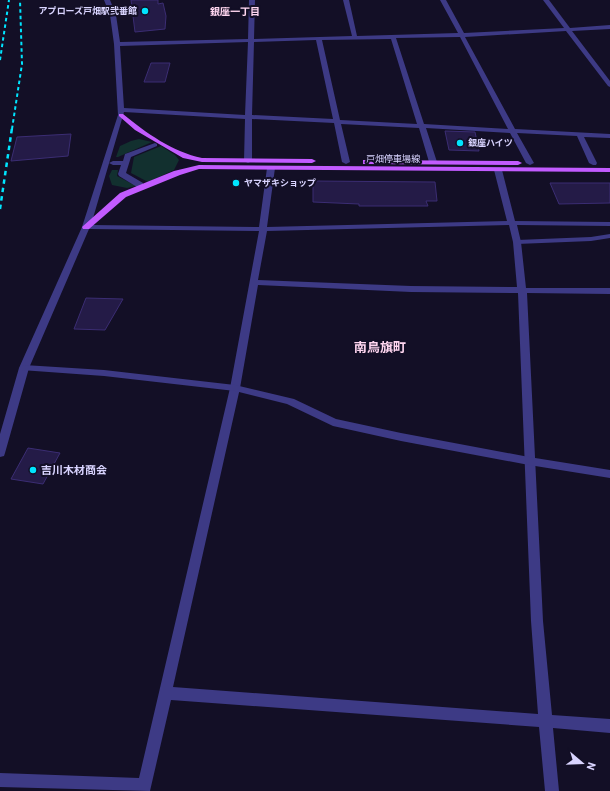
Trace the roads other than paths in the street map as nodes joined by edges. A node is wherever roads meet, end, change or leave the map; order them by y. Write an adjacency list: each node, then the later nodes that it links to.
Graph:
1 (107, 0): 13 (street)
2 (252, 0): 12 (street)
3 (346, 0): 10 (street)
4 (443, 0): 8 (street)
5 (546, 0): 7 (street)
6 (610, 27): 7 (street)
7 (569, 29): 8 (street); 14 (street)
8 (462, 35): 9 (street); 19 (street)
9 (393, 37): 10 (street); 18 (street)
10 (355, 38): 11 (street)
11 (319, 40): 12 (street); 17 (street)
12 (252, 41): 13 (street); 16 (street)
13 (117, 44): 15 (street)
14 (610, 85)
15 (121, 113): 16 (street); 23 (main road, 戸畑停車場線); 39 (street)
16 (248, 117): 17 (street); 24 (street)
17 (337, 121): 18 (street); 25 (street)
18 (421, 126): 19 (street); 26 (street)
19 (513, 131): 20 (street); 29 (street)
20 (579, 134): 21 (street); 30 (street)
21 (610, 136)
22 (155, 145): 28 (street)
23 (183, 156): 24 (main road, 戸畑停車場線); 35 (main road)
24 (248, 161): 25 (main road, 戸畑停車場線)
25 (346, 162): 26 (main road, 戸畑停車場線)
26 (433, 162): 29 (main road, 戸畑停車場線)
27 (113, 163): 28 (street)
28 (125, 163): 36 (street)
29 (530, 163): 30 (main road, 戸畑停車場線)
30 (593, 163): 31 (main road, 戸畑停車場線)
31 (610, 163)
32 (271, 168): 33 (main road, 戸畑停車場線); 35 (main road, 戸畑停車場線); 40 (street)
33 (498, 170): 34 (main road, 戸畑停車場線); 37 (street)
34 (610, 170)
35 (177, 173): 39 (main road, 戸畑停車場線)
36 (140, 185)
37 (512, 223): 38 (street); 40 (street); 42 (street)
38 (610, 224)
39 (86, 227): 40 (street); 46 (street)
40 (262, 229): 43 (street)
41 (610, 236): 42 (street)
42 (516, 242): 44 (street)
43 (254, 282): 44 (street); 47 (street)
44 (522, 290): 45 (street); 49 (street)
45 (610, 291)
46 (24, 368): 47 (street); 48 (street)
47 (235, 388): 49 (street); 51 (street)
48 (0, 453)
49 (529, 461): 50 (street); 52 (street)
50 (610, 474)
51 (165, 692): 52 (street); 55 (street)
52 (546, 722): 53 (street); 56 (street)
53 (610, 726)
54 (0, 780): 55 (street)
55 (143, 788)
56 (552, 791)

